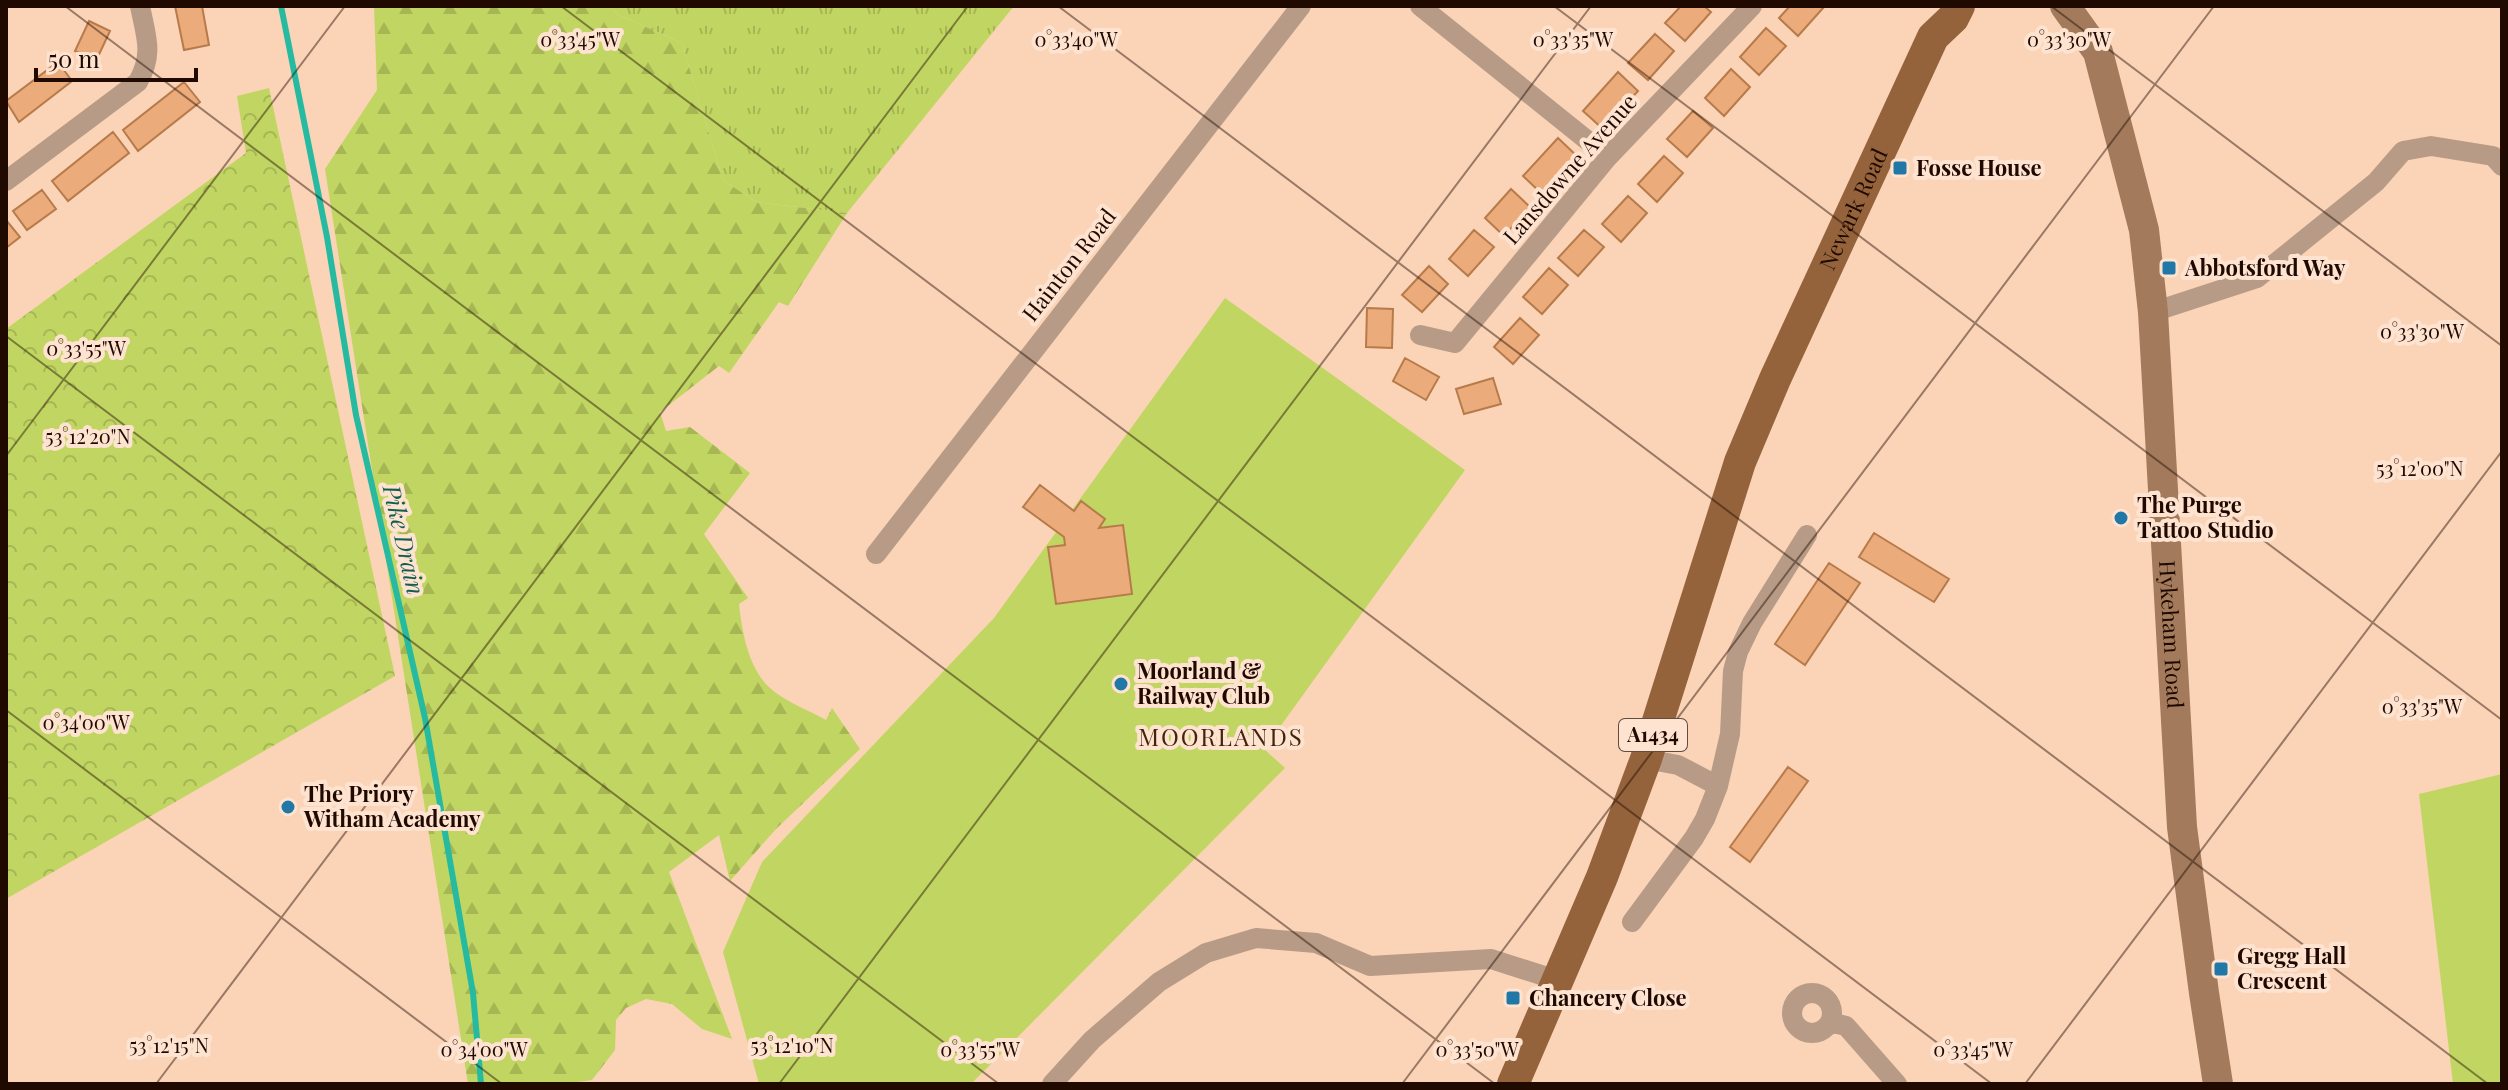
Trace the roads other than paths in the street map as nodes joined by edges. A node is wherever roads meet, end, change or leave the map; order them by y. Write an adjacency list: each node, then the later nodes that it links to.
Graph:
1 (140, 6): 10 (street)
2 (1301, 6): 14 (street, Hainton Road)
3 (1420, 6): 8 (street)
4 (1752, 6): 8 (street, Lansdowne Avenue)
5 (1959, 6): 7 (main road, Newark Road / A1434)
6 (2065, 6): 11 (street, Hykeham Road)
7 (1935, 22): 15 (main road, Newark Road / A1434)
8 (1608, 157): 12 (street, Lansdowne Avenue)
9 (2502, 166): 11 (street)
10 (6, 181)
11 (2153, 312): 23 (street, Hykeham Road)
12 (1420, 335)
13 (1807, 535): 16 (street)
14 (876, 554)
15 (1646, 759): 16 (street); 18 (main road, A1434)
16 (1718, 786): 17 (street)
17 (1632, 922)
18 (1557, 980): 20 (street); 21 (main road, A1434)
19 (1830, 1022): 22 (street)
20 (1052, 1084)
21 (1513, 1084)
22 (1897, 1084)
23 (2218, 1084)

